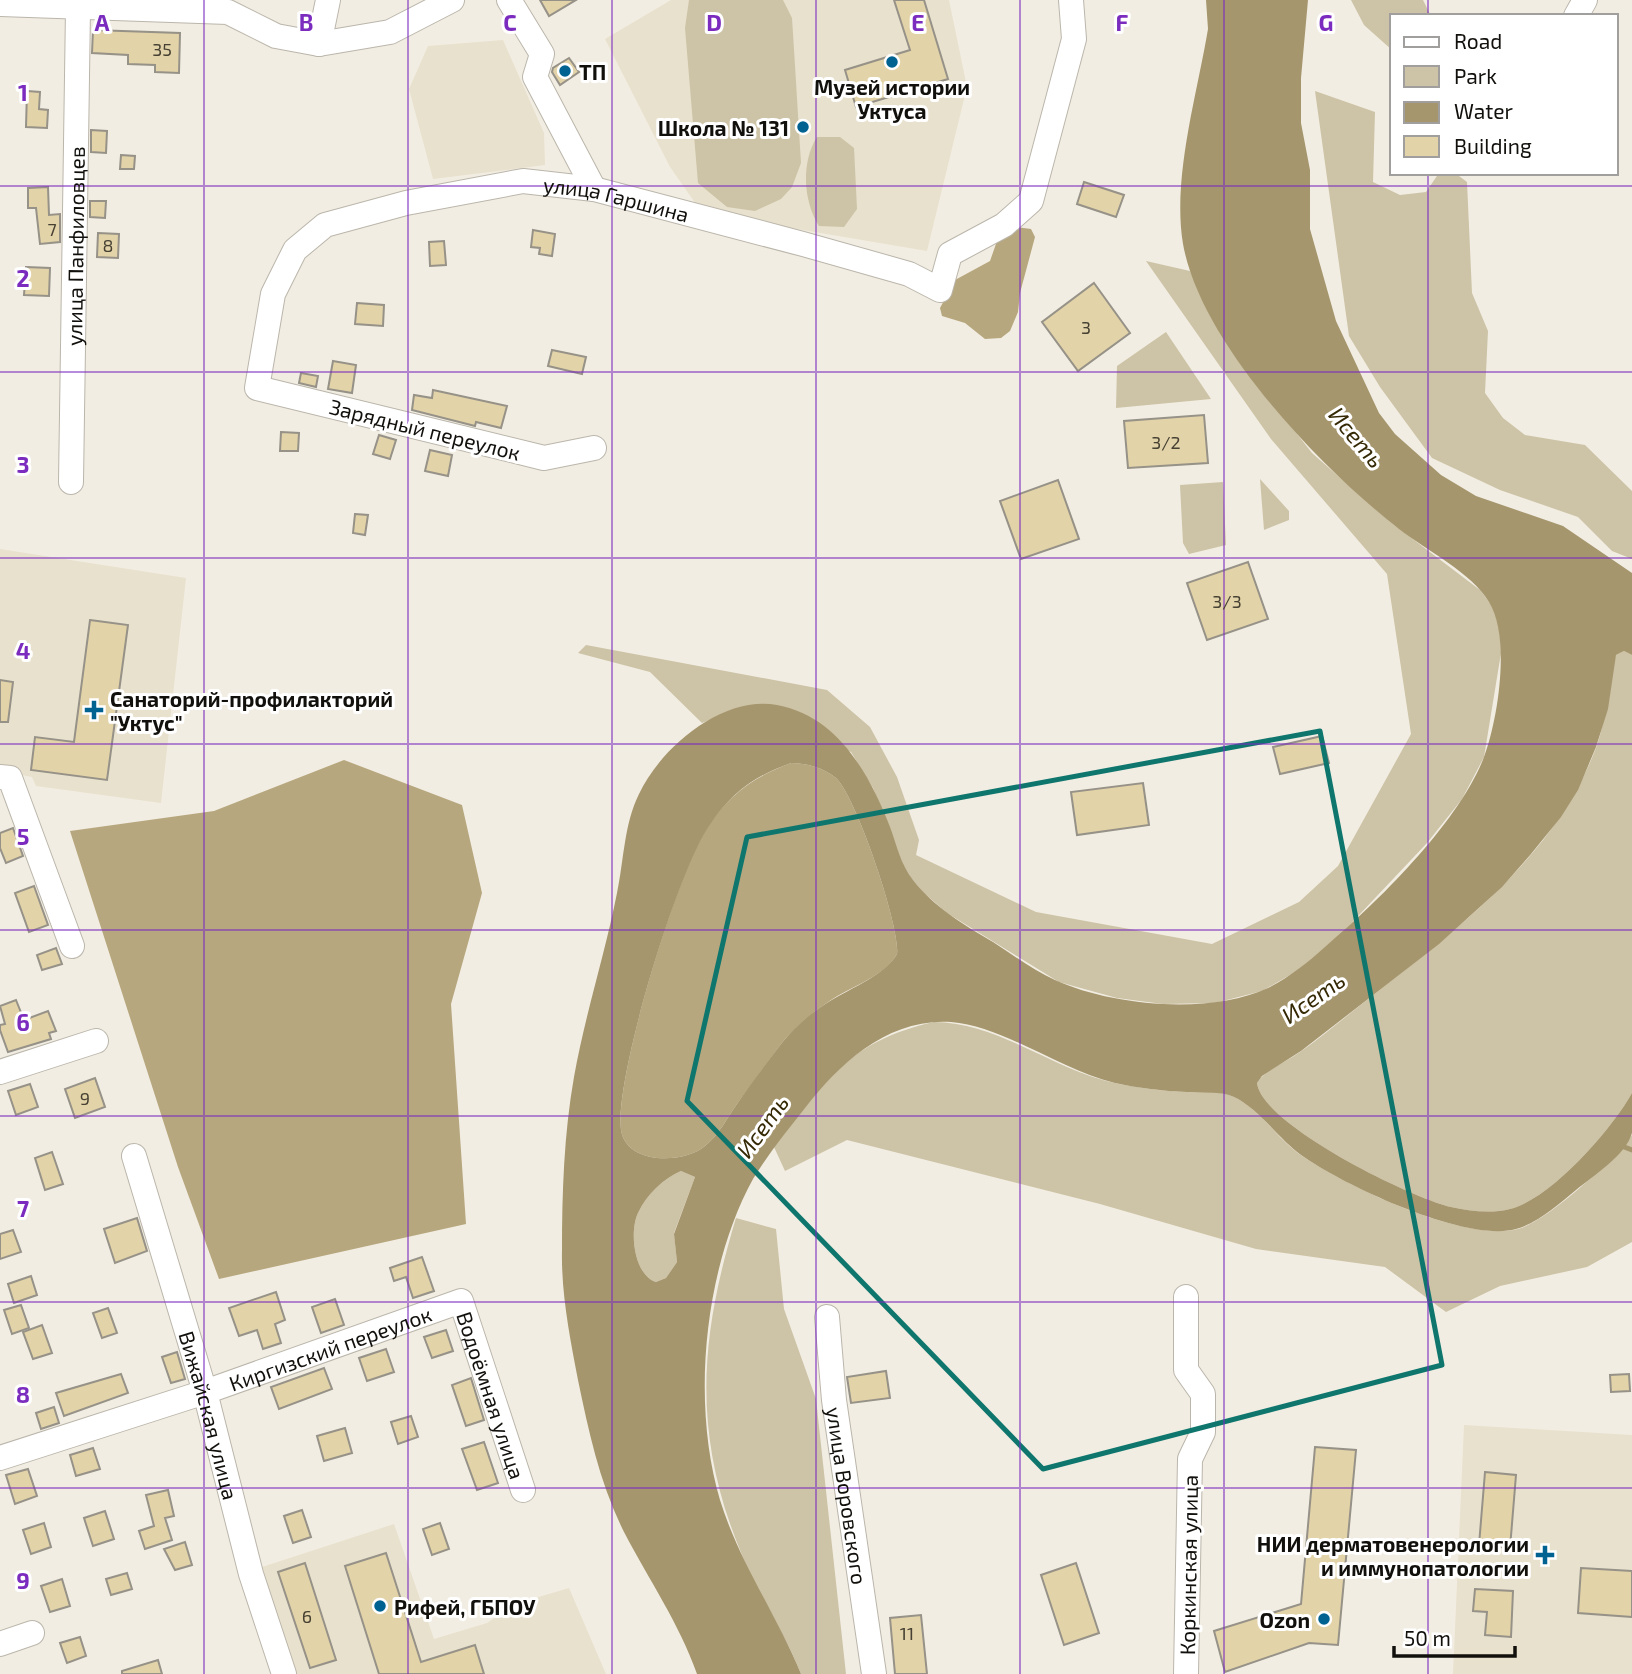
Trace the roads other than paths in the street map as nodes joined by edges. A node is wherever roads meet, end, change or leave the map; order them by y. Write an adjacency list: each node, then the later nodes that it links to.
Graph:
1 (328, 0): 7 (street)
2 (452, 0): 7 (street)
3 (509, 0): 8 (street)
4 (1071, 0): 8 (street, улица Гаршина)
5 (0, 4): 6 (street)
6 (65, 5): 7 (street); 11 (street, улица Панфиловцев)
7 (319, 44)
8 (594, 189): 9 (street, улица Гаршина)
9 (257, 388): 10 (street, Зарядный переулок)
10 (594, 448)
11 (71, 482)
12 (0, 777): 13 (street)
13 (72, 946)
14 (96, 1041): 15 (street)
15 (0, 1072)
16 (134, 1156): 20 (street, Вижайская улица)
17 (1186, 1297): 27 (street, Коркинская улица)
18 (461, 1301): 20 (street, Киргизский переулок); 22 (street, Водоёмная улица)
19 (827, 1317): 26 (street, улица Воровского)
20 (205, 1392): 21 (street, Киргизский переулок); 25 (street, Вижайская улица)
21 (0, 1458)
22 (523, 1490)
23 (32, 1633): 24 (street)
24 (0, 1644)
25 (284, 1674)
26 (874, 1674)
27 (1186, 1674)

